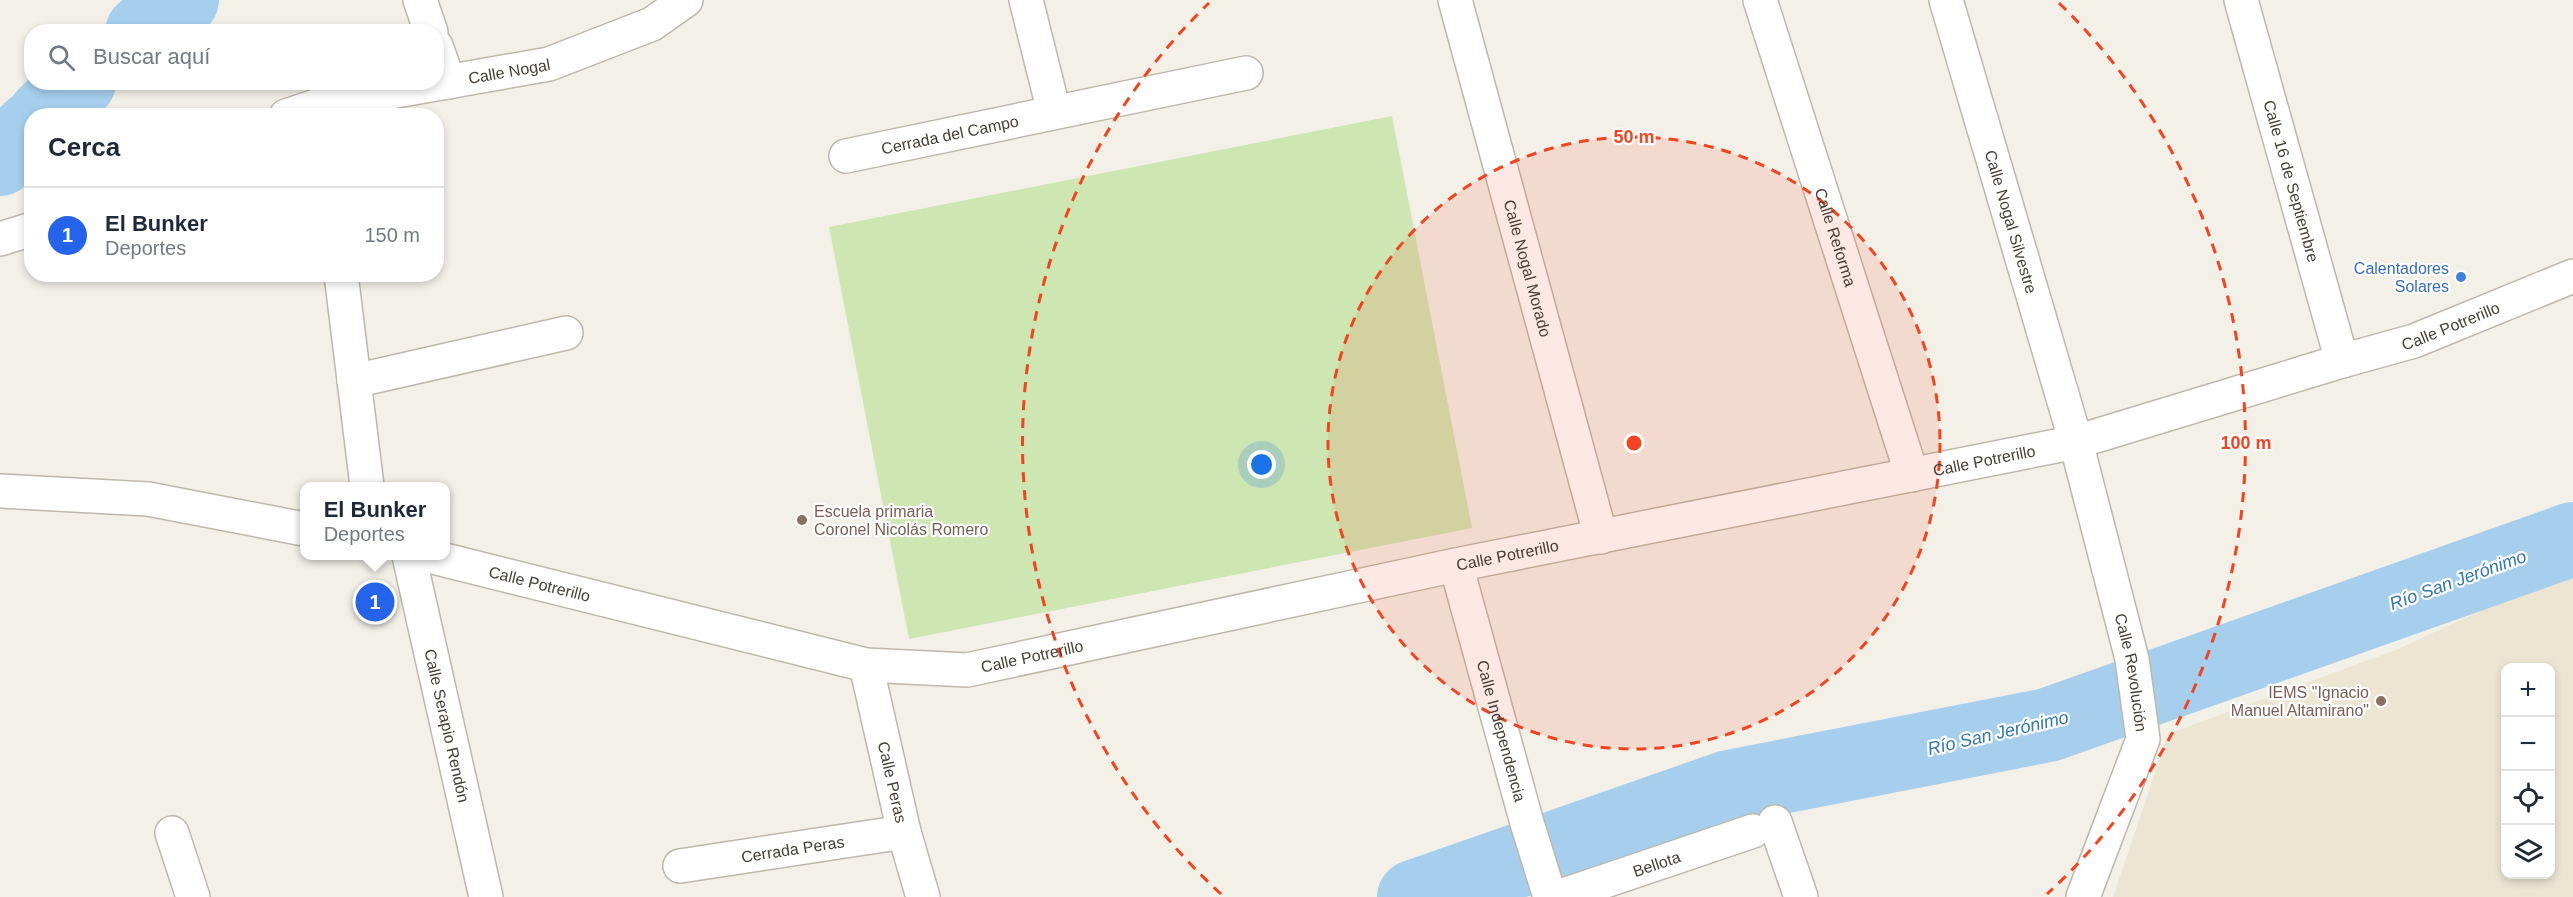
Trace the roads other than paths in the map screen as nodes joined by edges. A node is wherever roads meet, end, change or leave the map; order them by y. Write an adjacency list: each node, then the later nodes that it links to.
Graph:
1 (420, 0): 8 (street)
2 (686, 0): 9 (street, Calle Nogal)
3 (1026, 0): 13 (street)
4 (1455, 0): 27 (street, Calle Nogal Morado)
5 (1760, 0): 23 (street, Calle Reforma)
6 (1946, 0): 22 (street, Calle Nogal Silvestre)
7 (2241, 0): 20 (street, Calle 16 de Septiembre)
8 (429, 24)
9 (444, 54)
10 (1246, 73): 13 (street, Cerrada del Campo)
11 (363, 90): 12 (street, Calle Nogal)
12 (326, 108)
13 (1054, 112): 14 (street, Cerrada del Campo)
14 (846, 156)
15 (24, 232): 16 (street)
16 (0, 239)
17 (2573, 276): 20 (street, Calle Potrerillo)
18 (342, 282): 21 (street)
19 (567, 333): 21 (street)
20 (2342, 361): 22 (street, Calle Potrerillo)
21 (354, 381): 24 (street)
22 (2076, 442): 23 (street, Calle Potrerillo); 40 (street, Calle Revolución)
23 (1912, 475): 27 (street, Calle Potrerillo)
24 (367, 482)
25 (0, 491): 26 (street)
26 (300, 528)
27 (1601, 537): 30 (street, Calle Potrerillo)
28 (410, 560): 37 (street, Calle Serapio Rendón)
29 (449, 560): 31 (street, Calle Potrerillo)
30 (1456, 565): 31 (street, Calle Potrerillo); 35 (street, Calle Independencia)
31 (866, 665): 32 (street, Calle Peras)
32 (904, 832): 34 (street, Cerrada Peras); 38 (street, Calle Peras)
33 (172, 833): 36 (street)
34 (680, 866)
35 (1552, 894): 39 (street, Bellota)
36 (193, 897)
37 (486, 897)
38 (923, 897)
39 (1801, 897)
40 (2083, 897)

